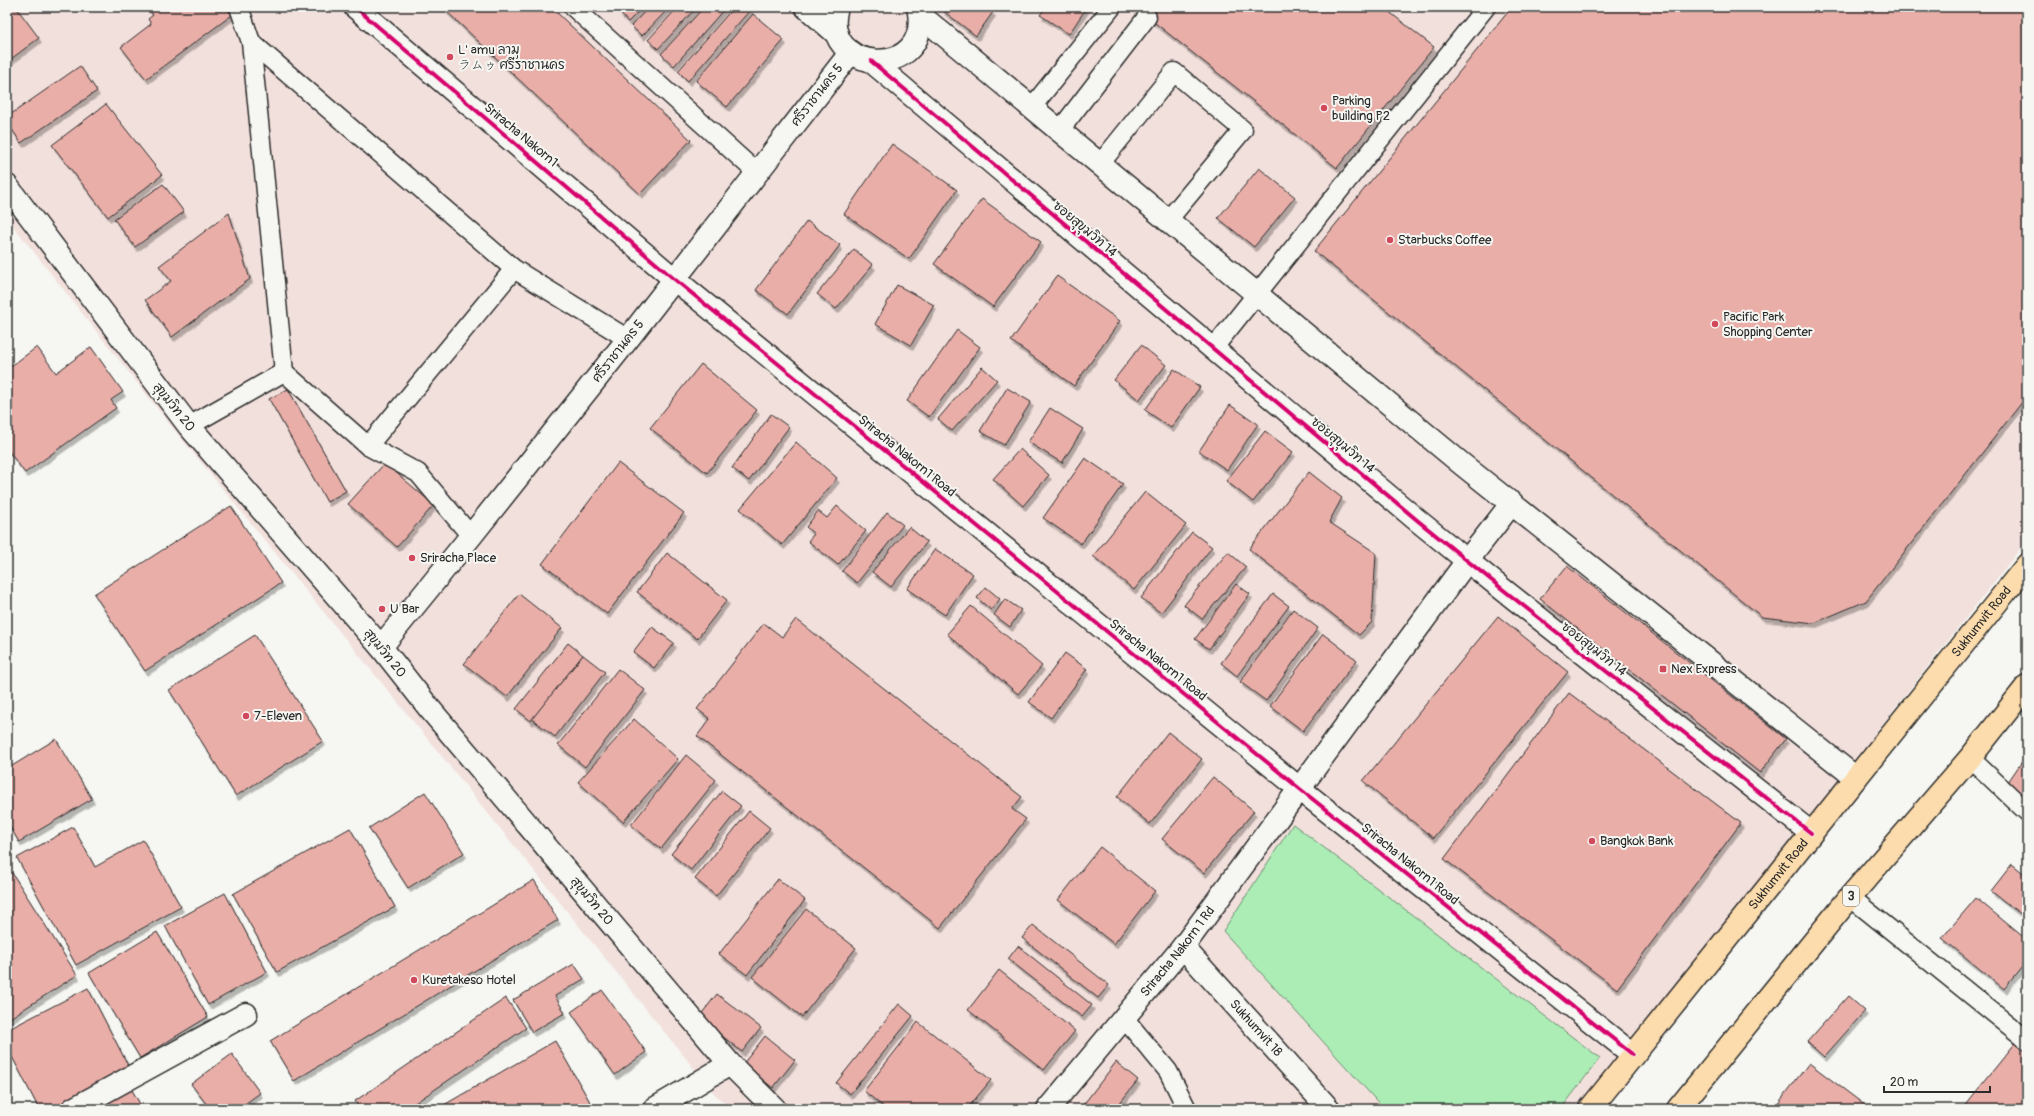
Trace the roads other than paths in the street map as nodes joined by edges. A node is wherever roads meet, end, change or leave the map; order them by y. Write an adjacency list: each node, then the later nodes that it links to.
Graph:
1 (239, 7): 11 (lane)
2 (355, 7): 21 (street, Sriracha Nakorn1)
3 (573, 7): 17 (lane)
4 (806, 7): 10 (street)
5 (837, 7): 10 (street)
6 (1112, 7): 14 (lane)
7 (1486, 7): 22 (lane)
8 (919, 11): 13 (street); 14 (street)
9 (1147, 17): 15 (lane)
10 (837, 34): 12 (street)
11 (251, 42): 20 (lane); 25 (lane)
12 (851, 52): 13 (street); 17 (street, ศรีราชานคร 5)
13 (871, 61): 24 (street, ซอยสุขุมวิท 14)
14 (1032, 107): 15 (street)
15 (1060, 130): 16 (street)
16 (1100, 164): 19 (street); 19 (lane)
17 (756, 172): 21 (street, ศรีราชานคร 5)
18 (7, 186): 26 (street, สุขุมวิท 20)
19 (1168, 220): 22 (street)
20 (514, 269): 23 (lane); 27 (lane)
21 (673, 278): 23 (street, ศรีราชานคร 5); 36 (street, Sriracha Nakorn1 Road)
22 (1257, 294): 24 (lane); 28 (street)
23 (628, 339): 29 (street, ศรีราชานคร 5)
24 (1212, 350): 30 (street, ซอยสุขุมวิท 14)
25 (284, 372): 26 (lane); 27 (lane)
26 (189, 426): 32 (street, สุขุมวิท 20)
27 (368, 446): 29 (lane)
28 (1512, 503): 30 (street, Sriracha Nakorn 1 Rd); 35 (street)
29 (472, 536): 32 (street, ศรีราชานคร 5)
30 (1467, 561): 36 (street, Sriracha Nakorn 1 Rd); 38 (street, ซอยสุขุมวิท 14)
31 (2027, 565): 35 (highway, Sukhumvit Road)
32 (381, 647): 45 (street, สุขุมวิท 20)
33 (2027, 686): 34 (highway, 3)
34 (1970, 758): 37 (lane); 39 (highway, 3)
35 (1856, 778): 38 (highway, Sukhumvit Road)
36 (1300, 789): 40 (street, Sriracha Nakorn 1 Rd); 44 (street, Sriracha Nakorn1 Road)
37 (2027, 812)
38 (1811, 832): 44 (highway, Sukhumvit Road)
39 (1850, 897): 43 (lane); 53 (highway, 3)
40 (1183, 947): 42 (street, Sriracha Nakorn 1 Rd); 51 (street, Sukhumvit 18)
41 (246, 1014): 46 (street)
42 (1124, 1018): 49 (street, Sriracha Nakorn 1 Rd); 50 (lane)
43 (2027, 1040)
44 (1632, 1054): 52 (highway, Sukhumvit Road)
45 (730, 1064): 47 (street); 48 (street, สุขุมวิท 20)
46 (74, 1109)
47 (654, 1109)
48 (775, 1109)
49 (1048, 1109)
50 (1187, 1109)
51 (1329, 1109)
52 (1590, 1109)
53 (1678, 1109)

